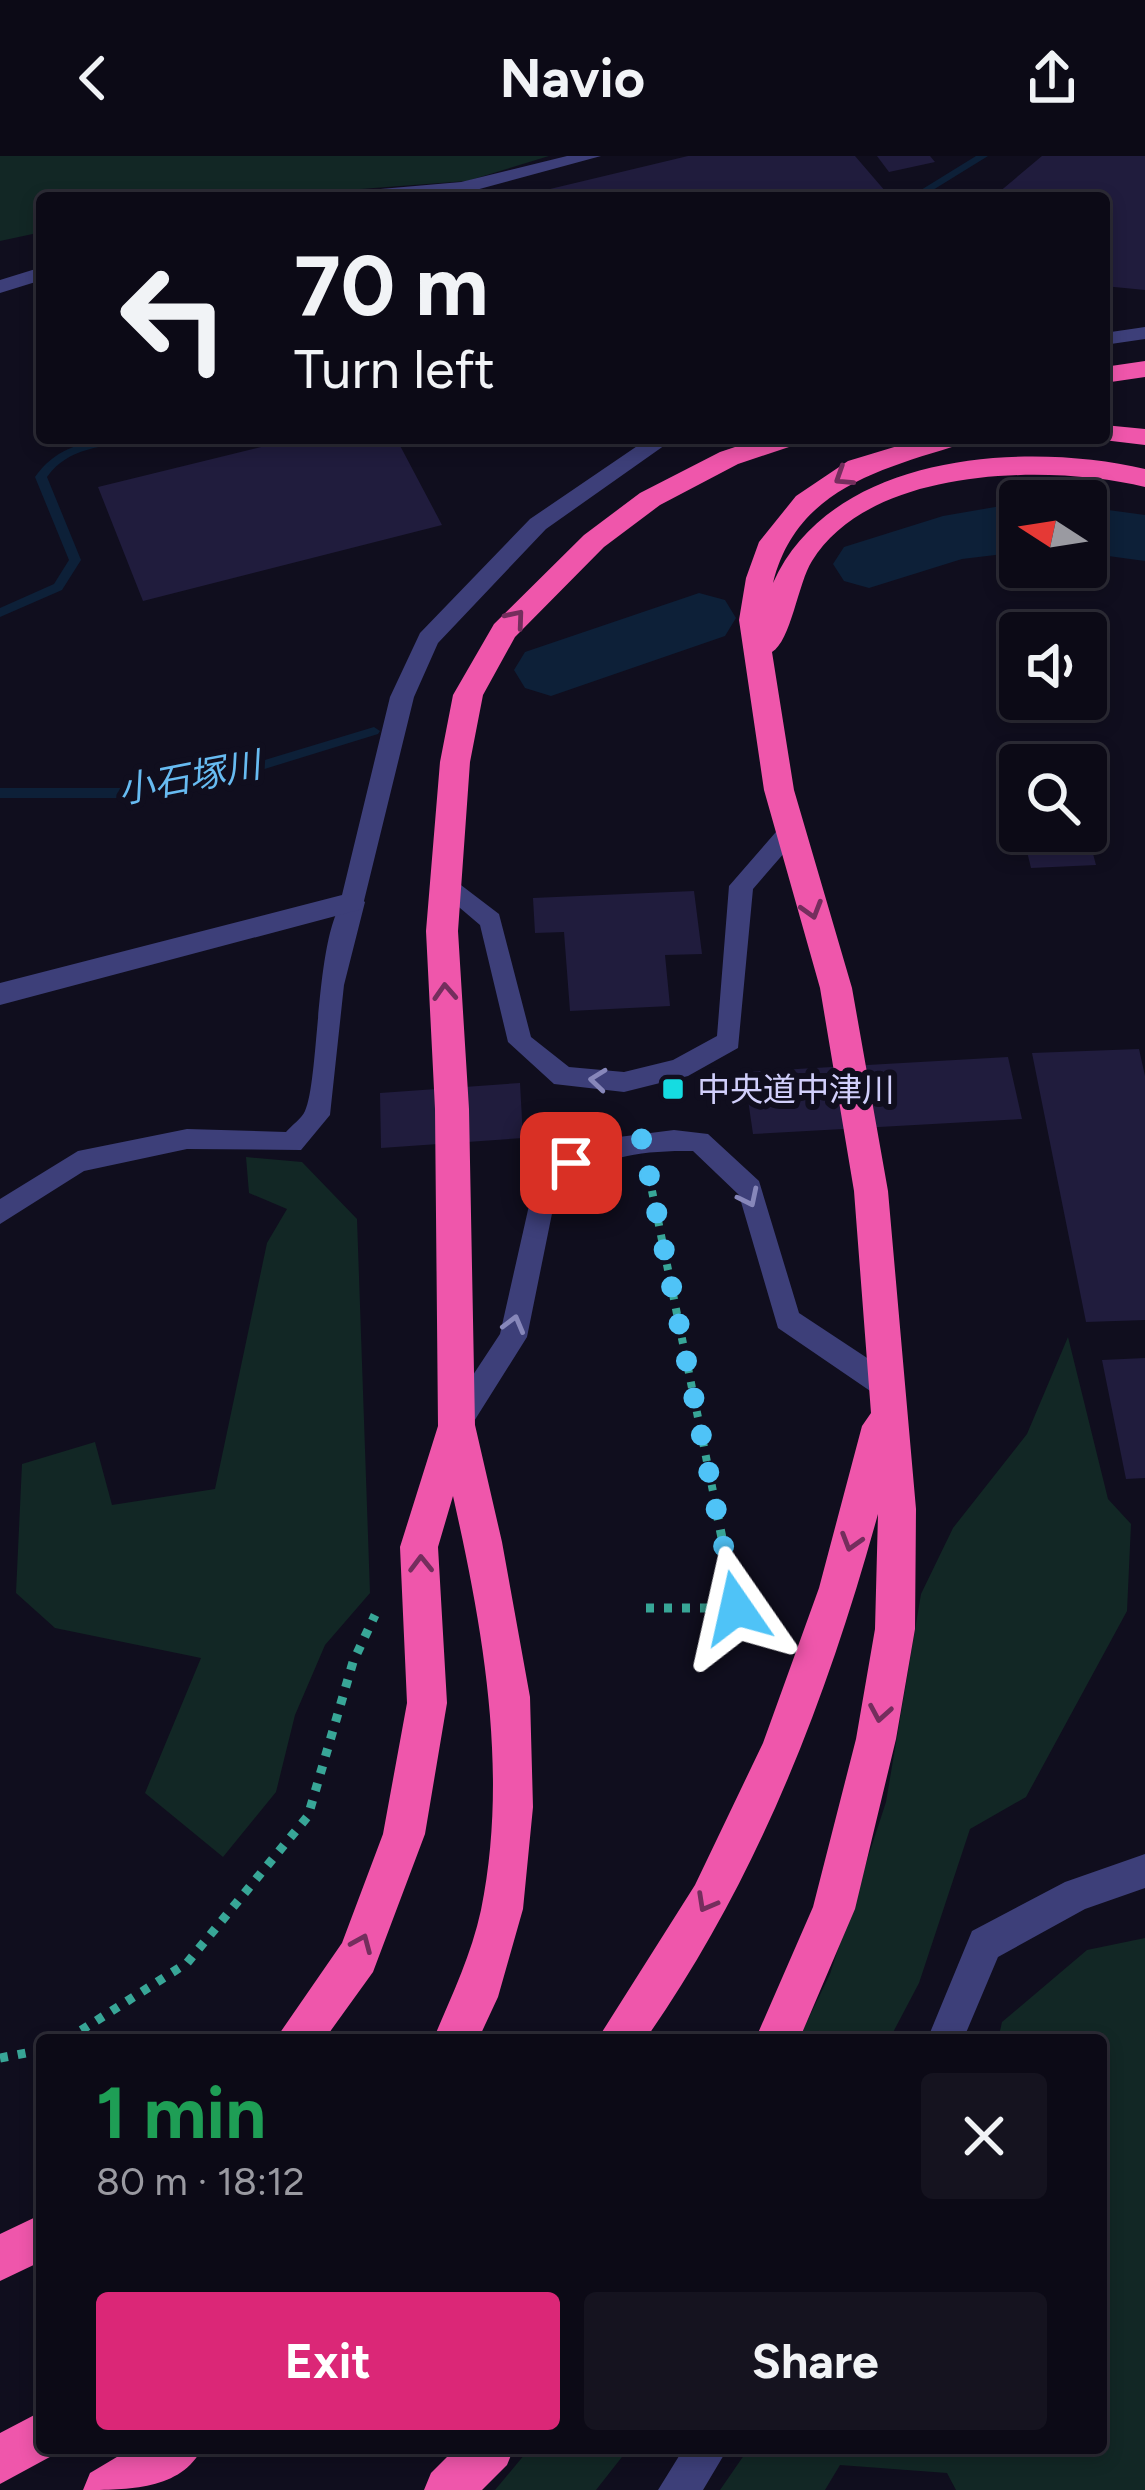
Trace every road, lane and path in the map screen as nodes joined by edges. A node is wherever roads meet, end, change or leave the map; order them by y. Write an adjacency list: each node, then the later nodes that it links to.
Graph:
1 (591, 156): 2 (street)
2 (415, 192)
3 (36, 275): 4 (street)
4 (0, 287)
5 (1145, 333): 6 (street)
6 (1110, 338)
7 (1145, 369): 8 (highway)
8 (1110, 374)
9 (1110, 413): 10 (highway)
10 (1145, 416)
11 (1110, 433): 12 (highway)
12 (1145, 436)
13 (655, 444): 20 (street)
14 (771, 444): 19 (highway, one-way to 14)
15 (932, 444): 17 (highway, one-way to 17)
16 (1145, 478): 17 (highway)
17 (760, 671): 18 (highway)
18 (790, 831): 19 (lane, one-way to 19); 24 (highway, one-way to 24)
19 (445, 885): 25 (highway, one-way to 19)
20 (353, 902): 21 (street); 23 (lane)
21 (0, 994)
22 (642, 1139): 24 (lane, one-way to 24); 25 (lane, one-way to 22); 27 (path)
23 (0, 1213)
24 (890, 1388): 32 (highway, one-way to 32); 33 (highway, one-way to 33)
25 (456, 1425): 30 (highway, one-way to 25); 31 (highway)
26 (381, 1601): 29 (path)
27 (646, 1608)
28 (1145, 1870): 34 (street)
29 (75, 2034)
30 (301, 2034)
31 (458, 2034)
32 (624, 2034)
33 (780, 2034)
34 (948, 2034)
35 (36, 2051): 36 (path)
36 (0, 2058)
37 (36, 2240): 38 (highway)
38 (0, 2258)
39 (36, 2438): 43 (highway)
40 (168, 2454): 44 (highway)
41 (484, 2454): 45 (highway)
42 (704, 2454): 46 (street)
43 (0, 2459)
44 (107, 2490)
45 (448, 2490)
46 (678, 2490)

